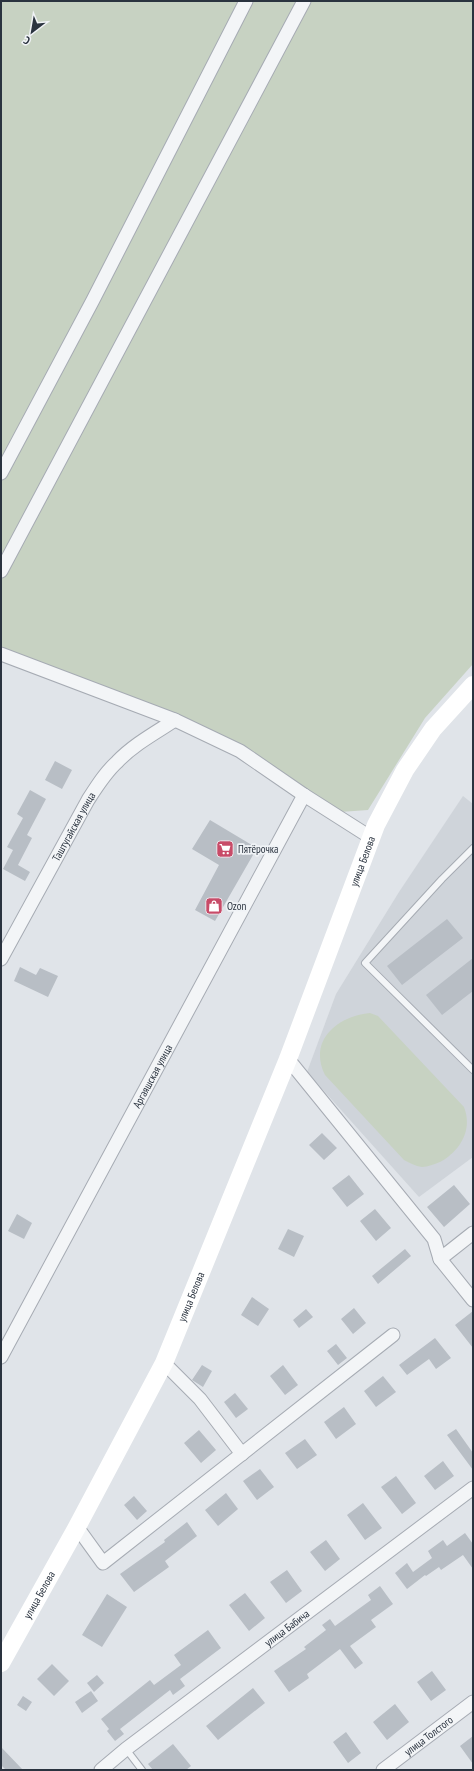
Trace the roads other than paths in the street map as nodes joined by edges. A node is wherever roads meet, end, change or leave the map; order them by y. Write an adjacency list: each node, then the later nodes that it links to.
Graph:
1 (246, 1): 3 (street)
2 (304, 1): 4 (street)
3 (1, 473)
4 (1, 571)
5 (1, 654): 7 (street)
6 (473, 685): 9 (main road, улица Белова)
7 (175, 720): 8 (street); 11 (street, Таштугайская улица)
8 (304, 795): 9 (street); 18 (street, Аргаяшская улица)
9 (370, 837): 12 (main road, улица Белова)
10 (473, 848): 13 (lane)
11 (1, 959)
12 (288, 1059): 15 (street); 19 (main road, улица Белова)
13 (473, 1070)
14 (473, 1233): 15 (street)
15 (440, 1260): 16 (street)
16 (473, 1300)
17 (393, 1335): 20 (street)
18 (1, 1357)
19 (164, 1363): 20 (street); 22 (main road, улица Белова)
20 (242, 1454): 22 (street)
21 (473, 1488): 25 (street, улица Бабича)
22 (76, 1527): 23 (main road, улица Белова)
23 (1, 1663)
24 (473, 1702): 28 (street, улица Толстого)
25 (126, 1749): 26 (street, улица Бабича); 27 (lane)
26 (101, 1770)
27 (142, 1770)
28 (383, 1770)

